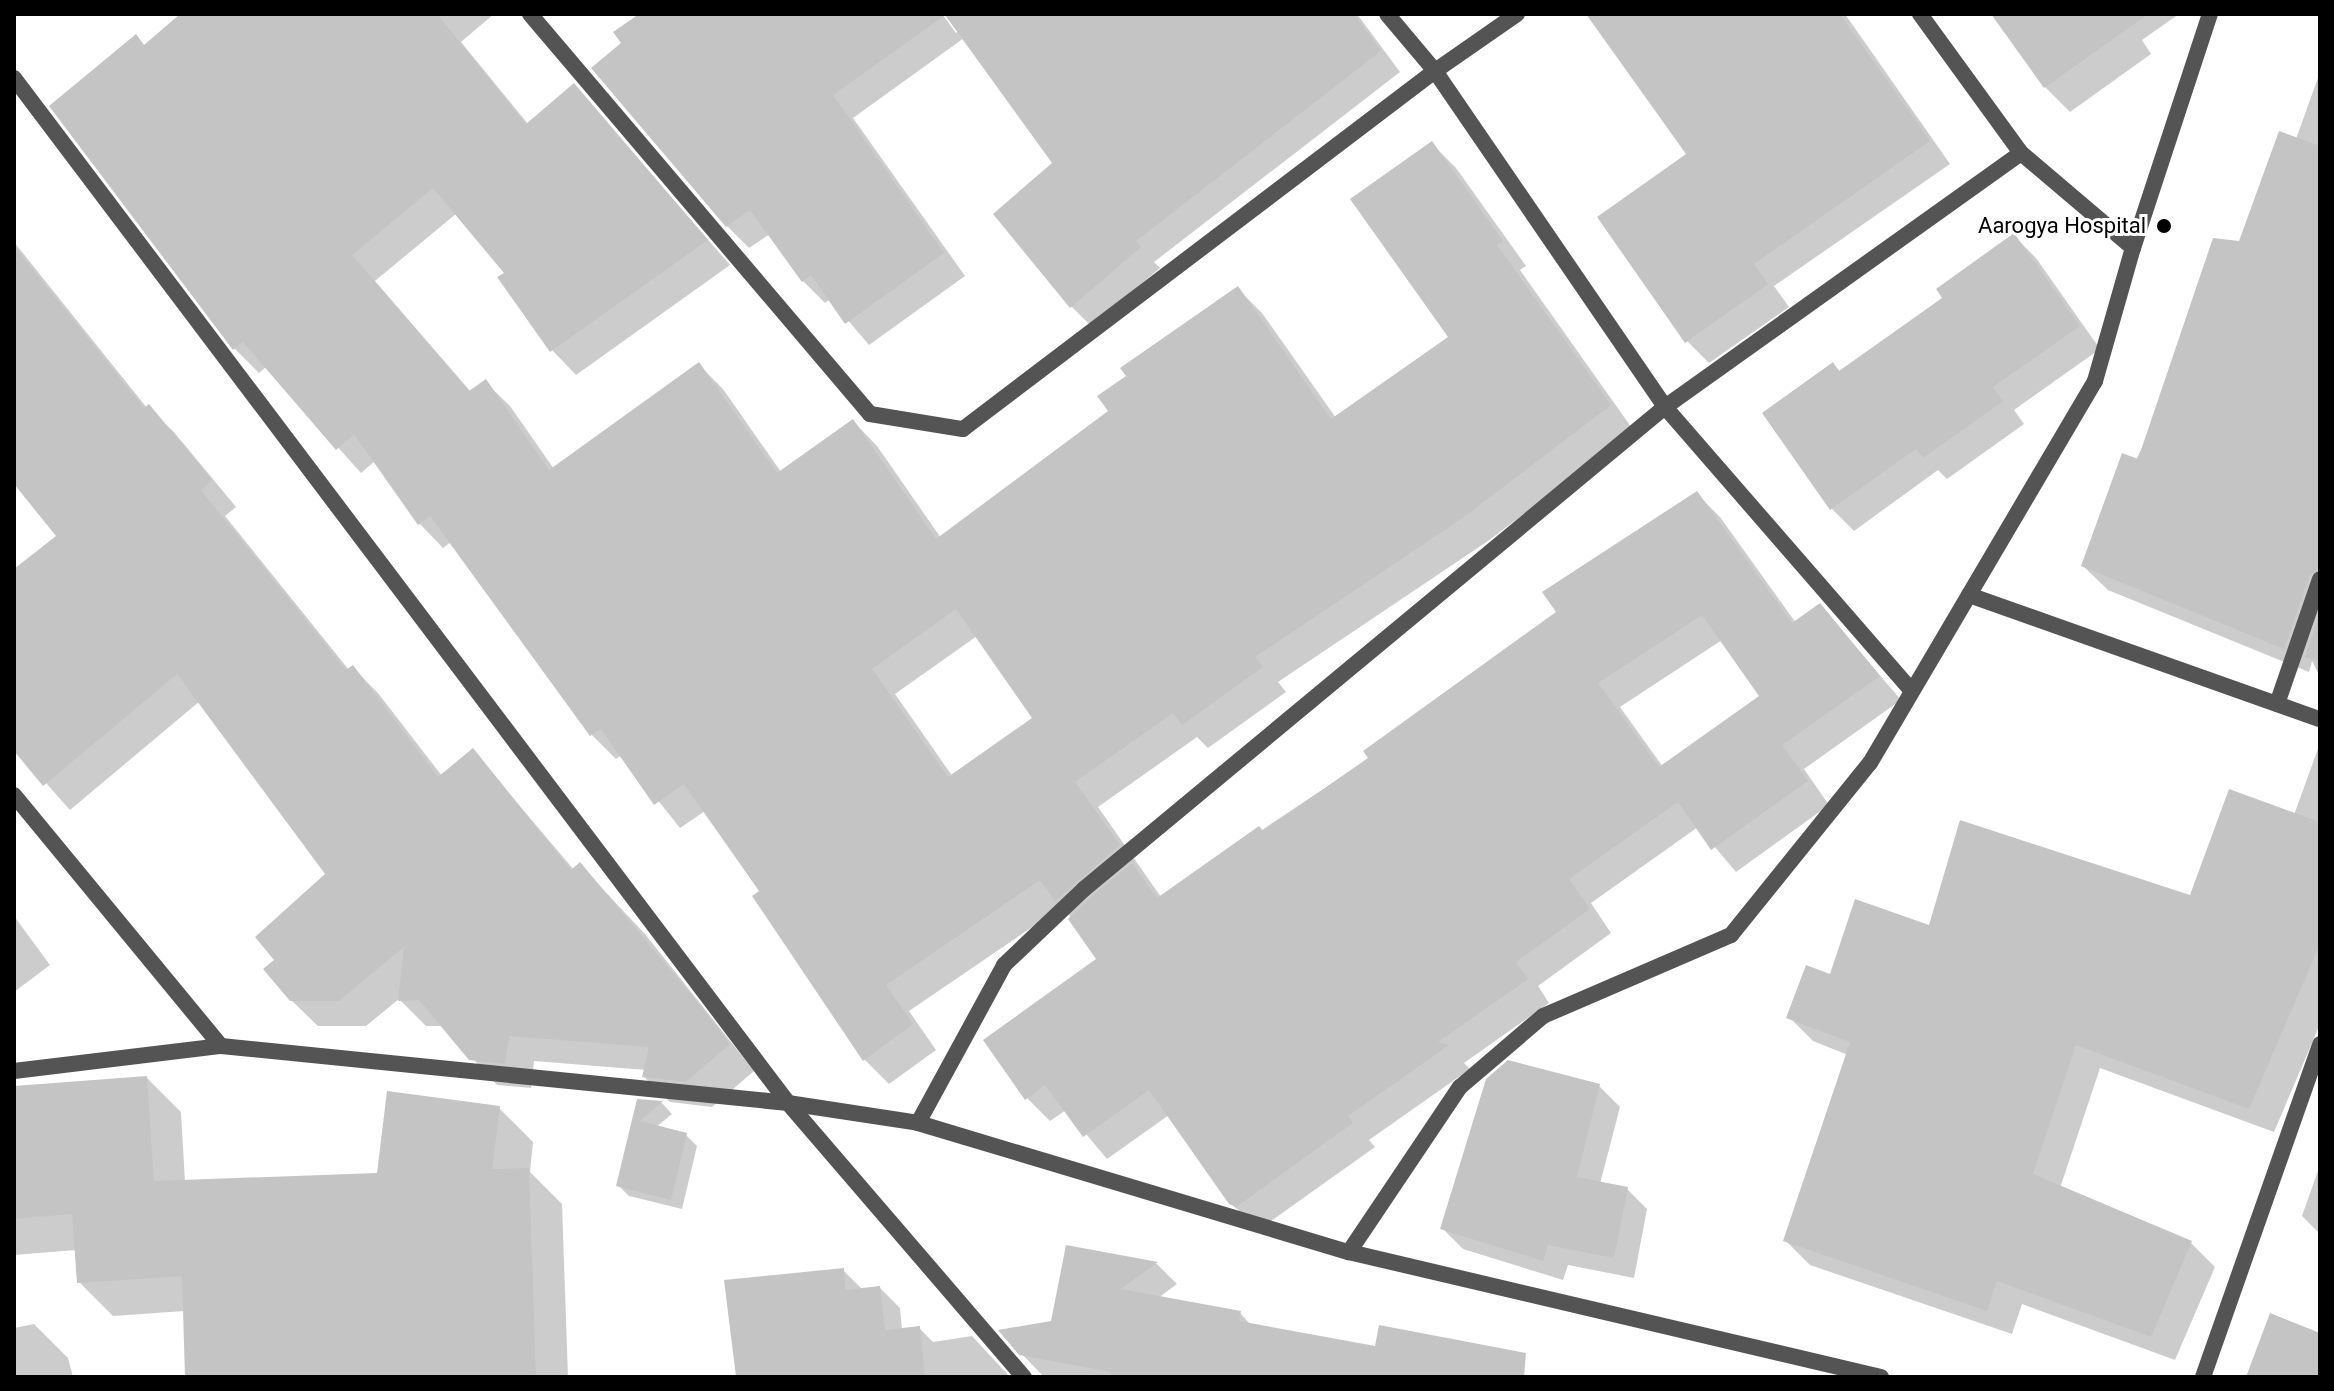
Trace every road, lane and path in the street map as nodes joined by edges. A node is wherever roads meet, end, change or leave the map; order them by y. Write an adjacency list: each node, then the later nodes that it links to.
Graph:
1 (530, 14): 6 (street)
2 (1387, 14): 6 (street)
3 (1517, 14): 6 (street)
4 (1920, 14): 8 (street)
5 (2210, 14): 9 (street)
6 (1435, 71): 10 (street)
7 (14, 78): 20 (street)
8 (2021, 153): 9 (street); 10 (street)
9 (2133, 248): 12 (street)
10 (1665, 407): 13 (street); 21 (street)
11 (2320, 579): 14 (street)
12 (1969, 595): 13 (street); 14 (street)
13 (1912, 691): 22 (street)
14 (2277, 704): 15 (street)
15 (2320, 719)
16 (14, 795): 18 (street)
17 (2320, 1044): 25 (street)
18 (221, 1046): 19 (street); 20 (street)
19 (14, 1071)
20 (788, 1103): 21 (street); 23 (street)
21 (918, 1123): 22 (street)
22 (1349, 1252): 24 (street)
23 (1024, 1377)
24 (1881, 1377)
25 (2203, 1377)

